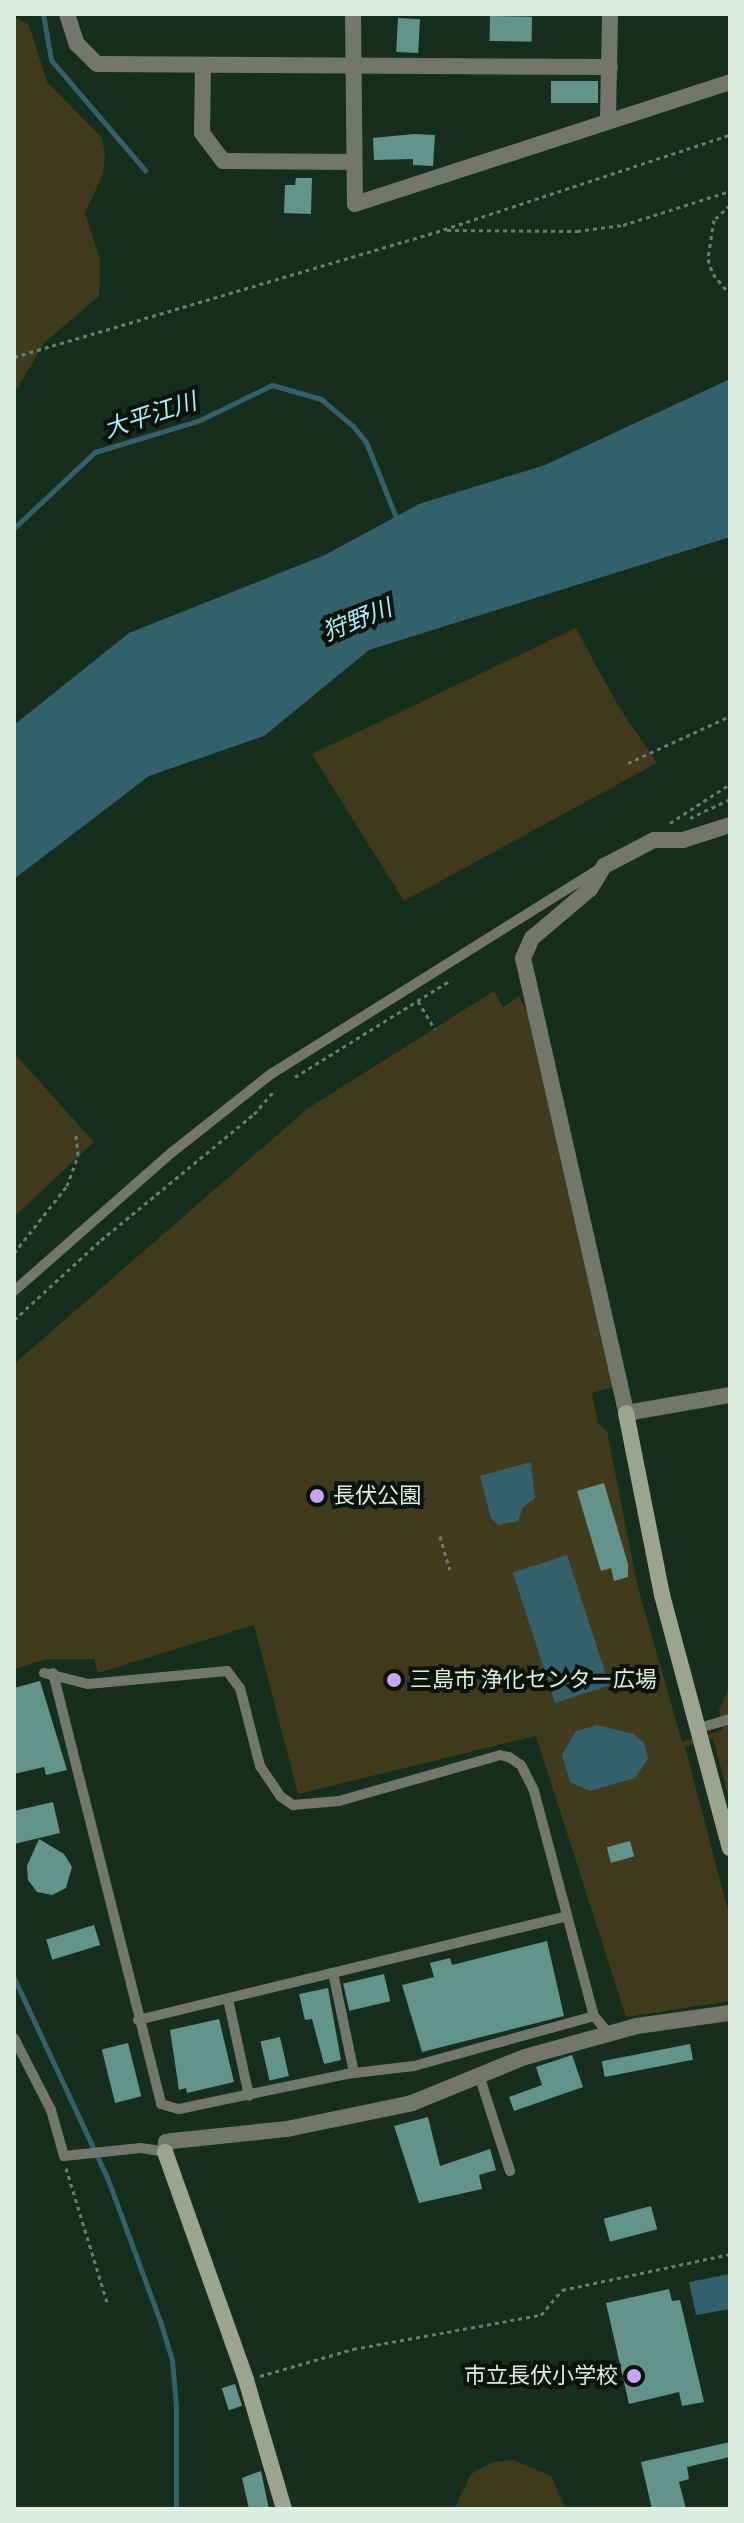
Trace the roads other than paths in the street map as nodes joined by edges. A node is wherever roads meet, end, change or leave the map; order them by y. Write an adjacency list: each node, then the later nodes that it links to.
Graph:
1 (67, 14): 4 (street)
2 (353, 14): 5 (street)
3 (610, 14): 6 (street)
4 (203, 65): 5 (street); 9 (street)
5 (352, 66): 6 (street); 9 (street)
6 (610, 67): 8 (street)
7 (730, 82): 8 (street)
8 (608, 120): 9 (street)
9 (351, 162)
10 (730, 825): 11 (street)
11 (604, 866): 12 (lane); 14 (street)
12 (14, 1291)
13 (730, 1395): 14 (street)
14 (626, 1413): 16 (street)
15 (730, 1719): 16 (lane)
16 (699, 1728): 17 (street)
17 (730, 1848)
18 (567, 1916): 19 (lane); 22 (lane); 23 (lane)
19 (333, 1973): 20 (lane); 26 (lane)
20 (228, 1999): 23 (lane); 28 (lane)
21 (730, 2013): 24 (street)
22 (594, 2016): 24 (lane); 26 (lane)
23 (138, 2020): 28 (lane)
24 (609, 2034): 27 (street)
25 (14, 2038): 29 (lane)
26 (354, 2073): 28 (lane)
27 (479, 2075): 29 (street); 30 (lane)
28 (249, 2096)
29 (165, 2152): 31 (street)
30 (510, 2171)
31 (284, 2509)

